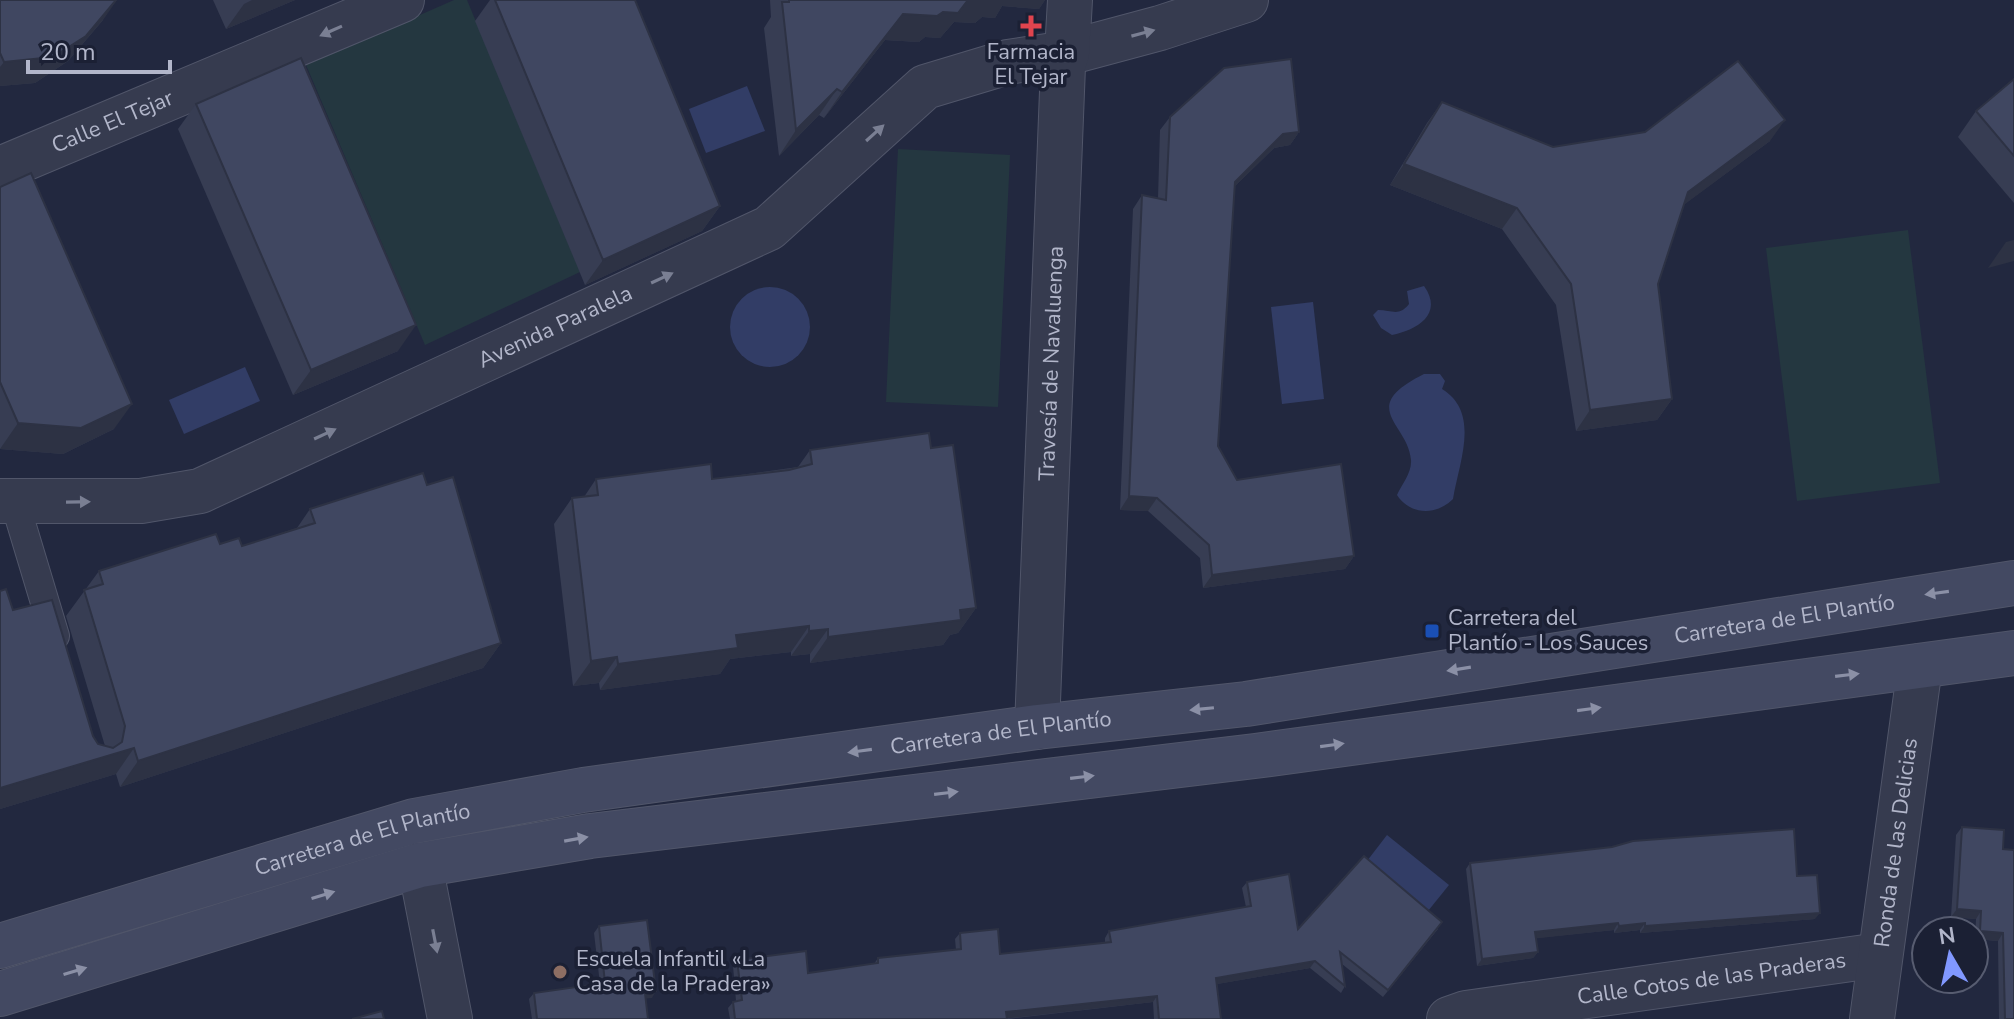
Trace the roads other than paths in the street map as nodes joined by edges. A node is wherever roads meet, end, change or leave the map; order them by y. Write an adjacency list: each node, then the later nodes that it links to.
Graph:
1 (402, 0): 5 (street, Calle El Tejar, one-way to 5)
2 (1070, 0): 4 (street, Travesía de Navaluenga)
3 (1246, 0): 4 (street, Avenida Paralela, one-way to 3)
4 (1067, 53): 6 (street, Avenida Paralela, one-way to 4); 11 (street, Travesía de Navaluenga)
5 (0, 169)
6 (8, 502): 10 (lane)
7 (2014, 583): 11 (street, Carretera de El Plantío, one-way to 11)
8 (2014, 653): 9 (street, Carretera de El Plantío)
9 (1920, 666): 12 (street, Carretera de El Plantío, one-way to 9); 14 (street, Ronda de las Delicias)
10 (64, 667)
11 (1037, 727): 13 (street, Carretera de El Plantío, one-way to 13)
12 (420, 865): 15 (street, Carretera de El Plantío, one-way to 12); 17 (street, one-way to 17)
13 (0, 946)
14 (1880, 955): 16 (street, Calle Cotos de las Praderas); 18 (street, Ronda de las Delicias)
15 (0, 994)
16 (1460, 1017)
17 (450, 1019)
18 (1872, 1019)

